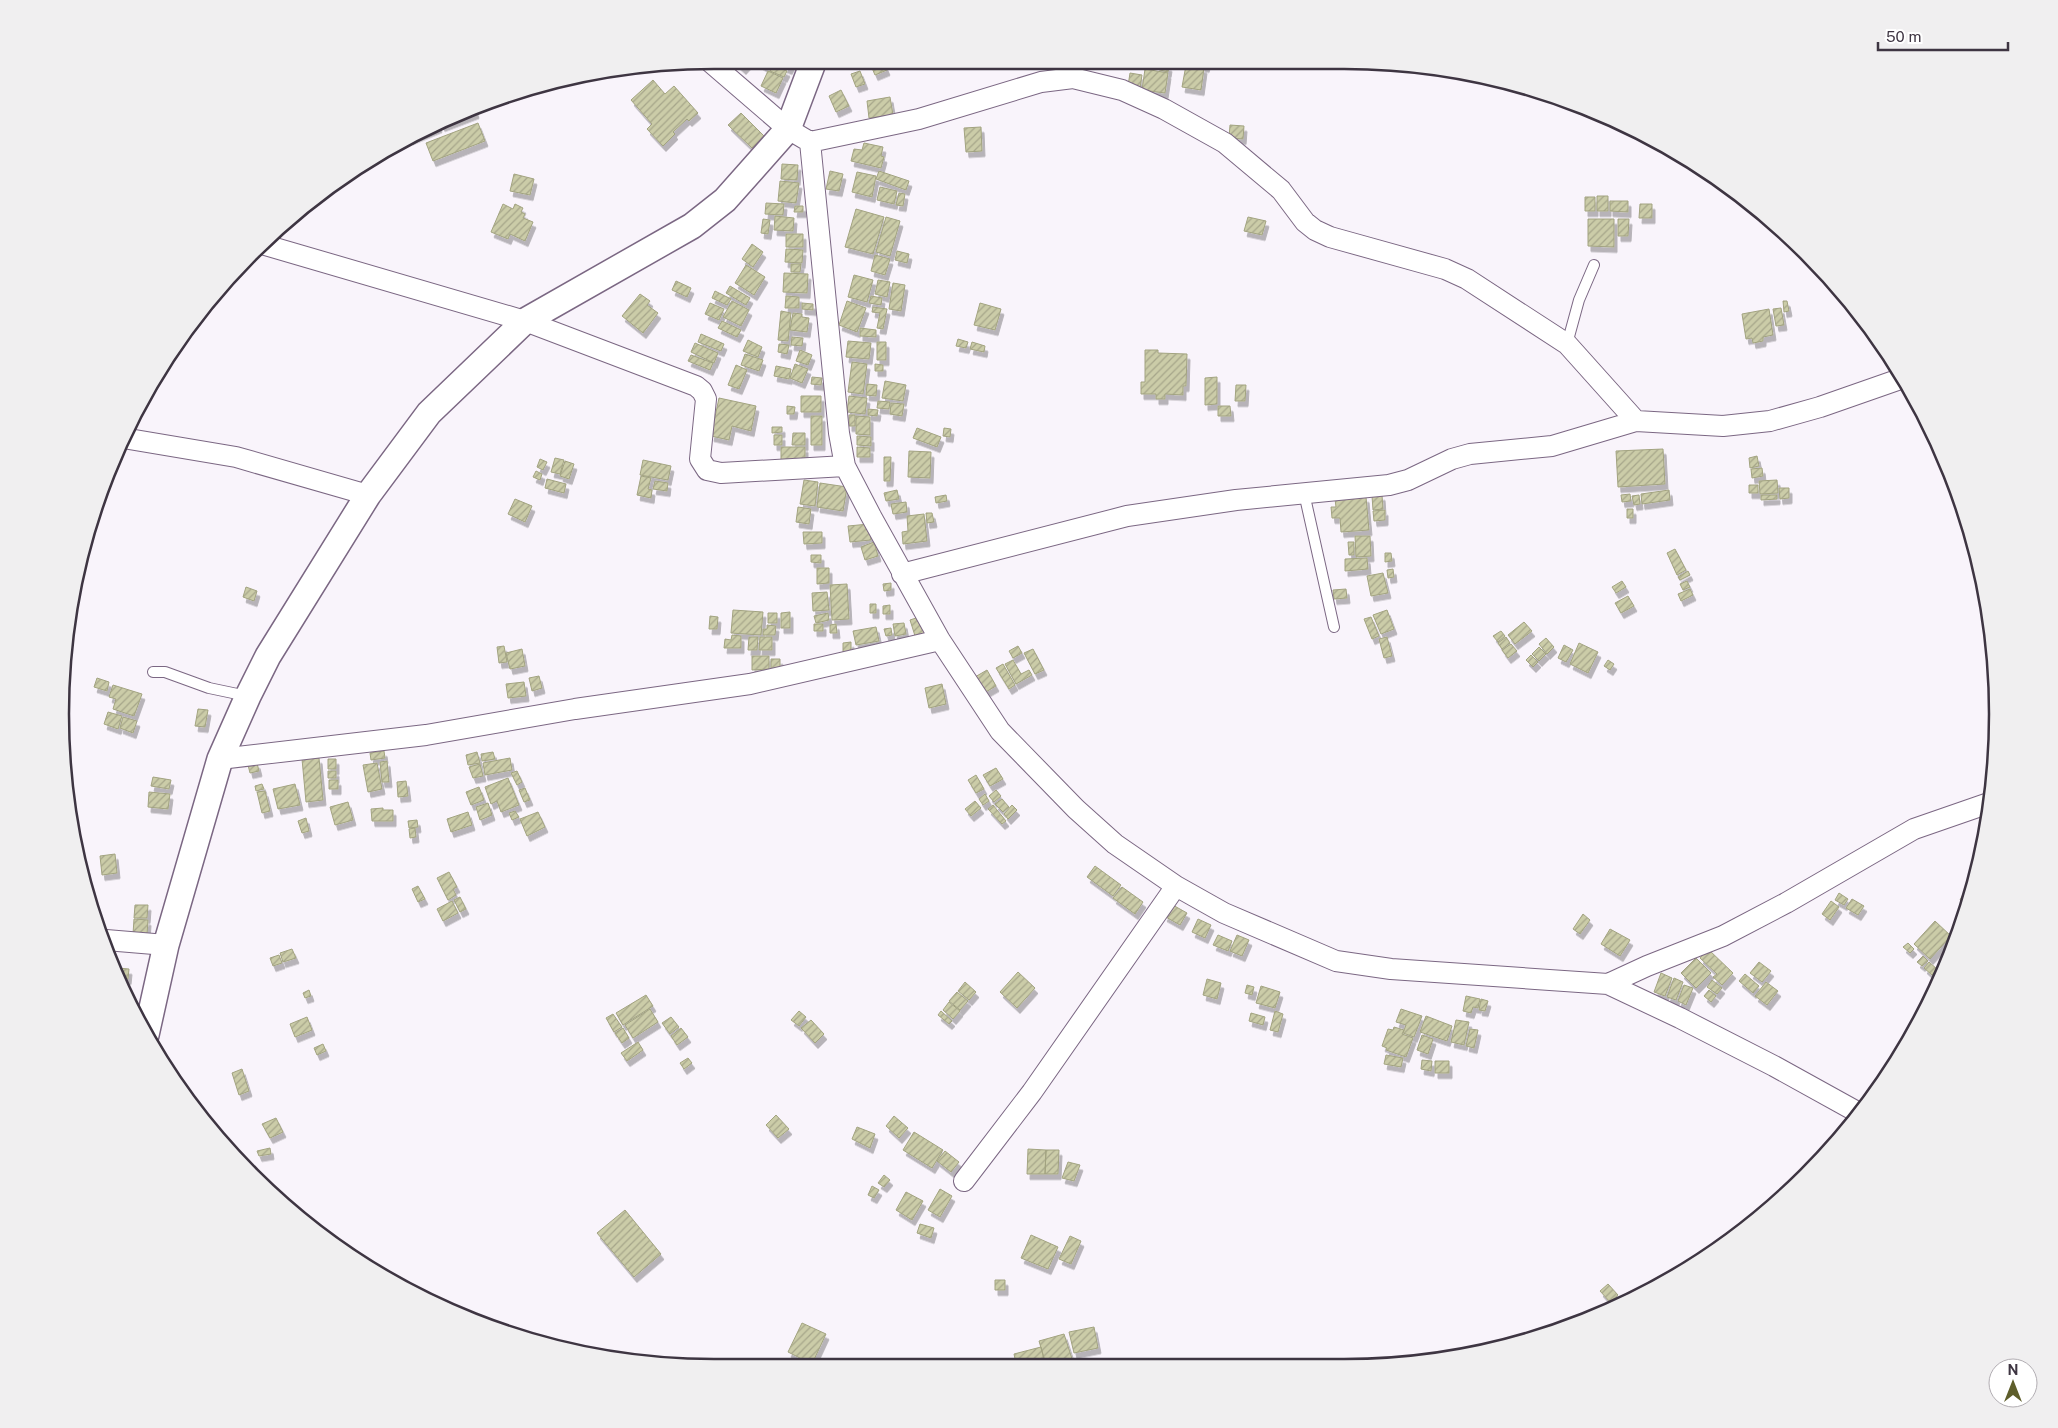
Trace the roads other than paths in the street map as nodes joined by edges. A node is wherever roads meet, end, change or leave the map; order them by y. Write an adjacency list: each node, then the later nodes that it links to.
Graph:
1 (718, 69): 4 (street)
2 (811, 69): 4 (street)
3 (1071, 69): 5 (street); 9 (street)
4 (788, 129): 5 (street); 8 (street)
5 (810, 142): 13 (street)
6 (270, 247): 8 (street)
7 (1594, 265): 9 (lane)
8 (526, 321): 13 (street); 15 (street)
9 (1566, 344): 11 (street)
10 (1896, 380): 11 (street)
11 (1636, 420): 14 (street)
12 (130, 439): 15 (street)
13 (845, 466): 16 (street)
14 (1304, 493): 16 (street); 17 (lane)
15 (368, 494): 20 (street)
16 (902, 574): 18 (street)
17 (1334, 627)
18 (940, 640): 21 (street); 23 (street)
19 (153, 672): 20 (lane)
20 (248, 696): 21 (street)
21 (220, 759): 25 (street)
22 (1983, 804): 26 (street)
23 (1176, 886): 26 (street); 29 (street)
24 (110, 940): 25 (street)
25 (166, 945): 27 (street)
26 (1608, 984): 28 (street)
27 (148, 1024)
28 (1854, 1110)
29 (964, 1181)

